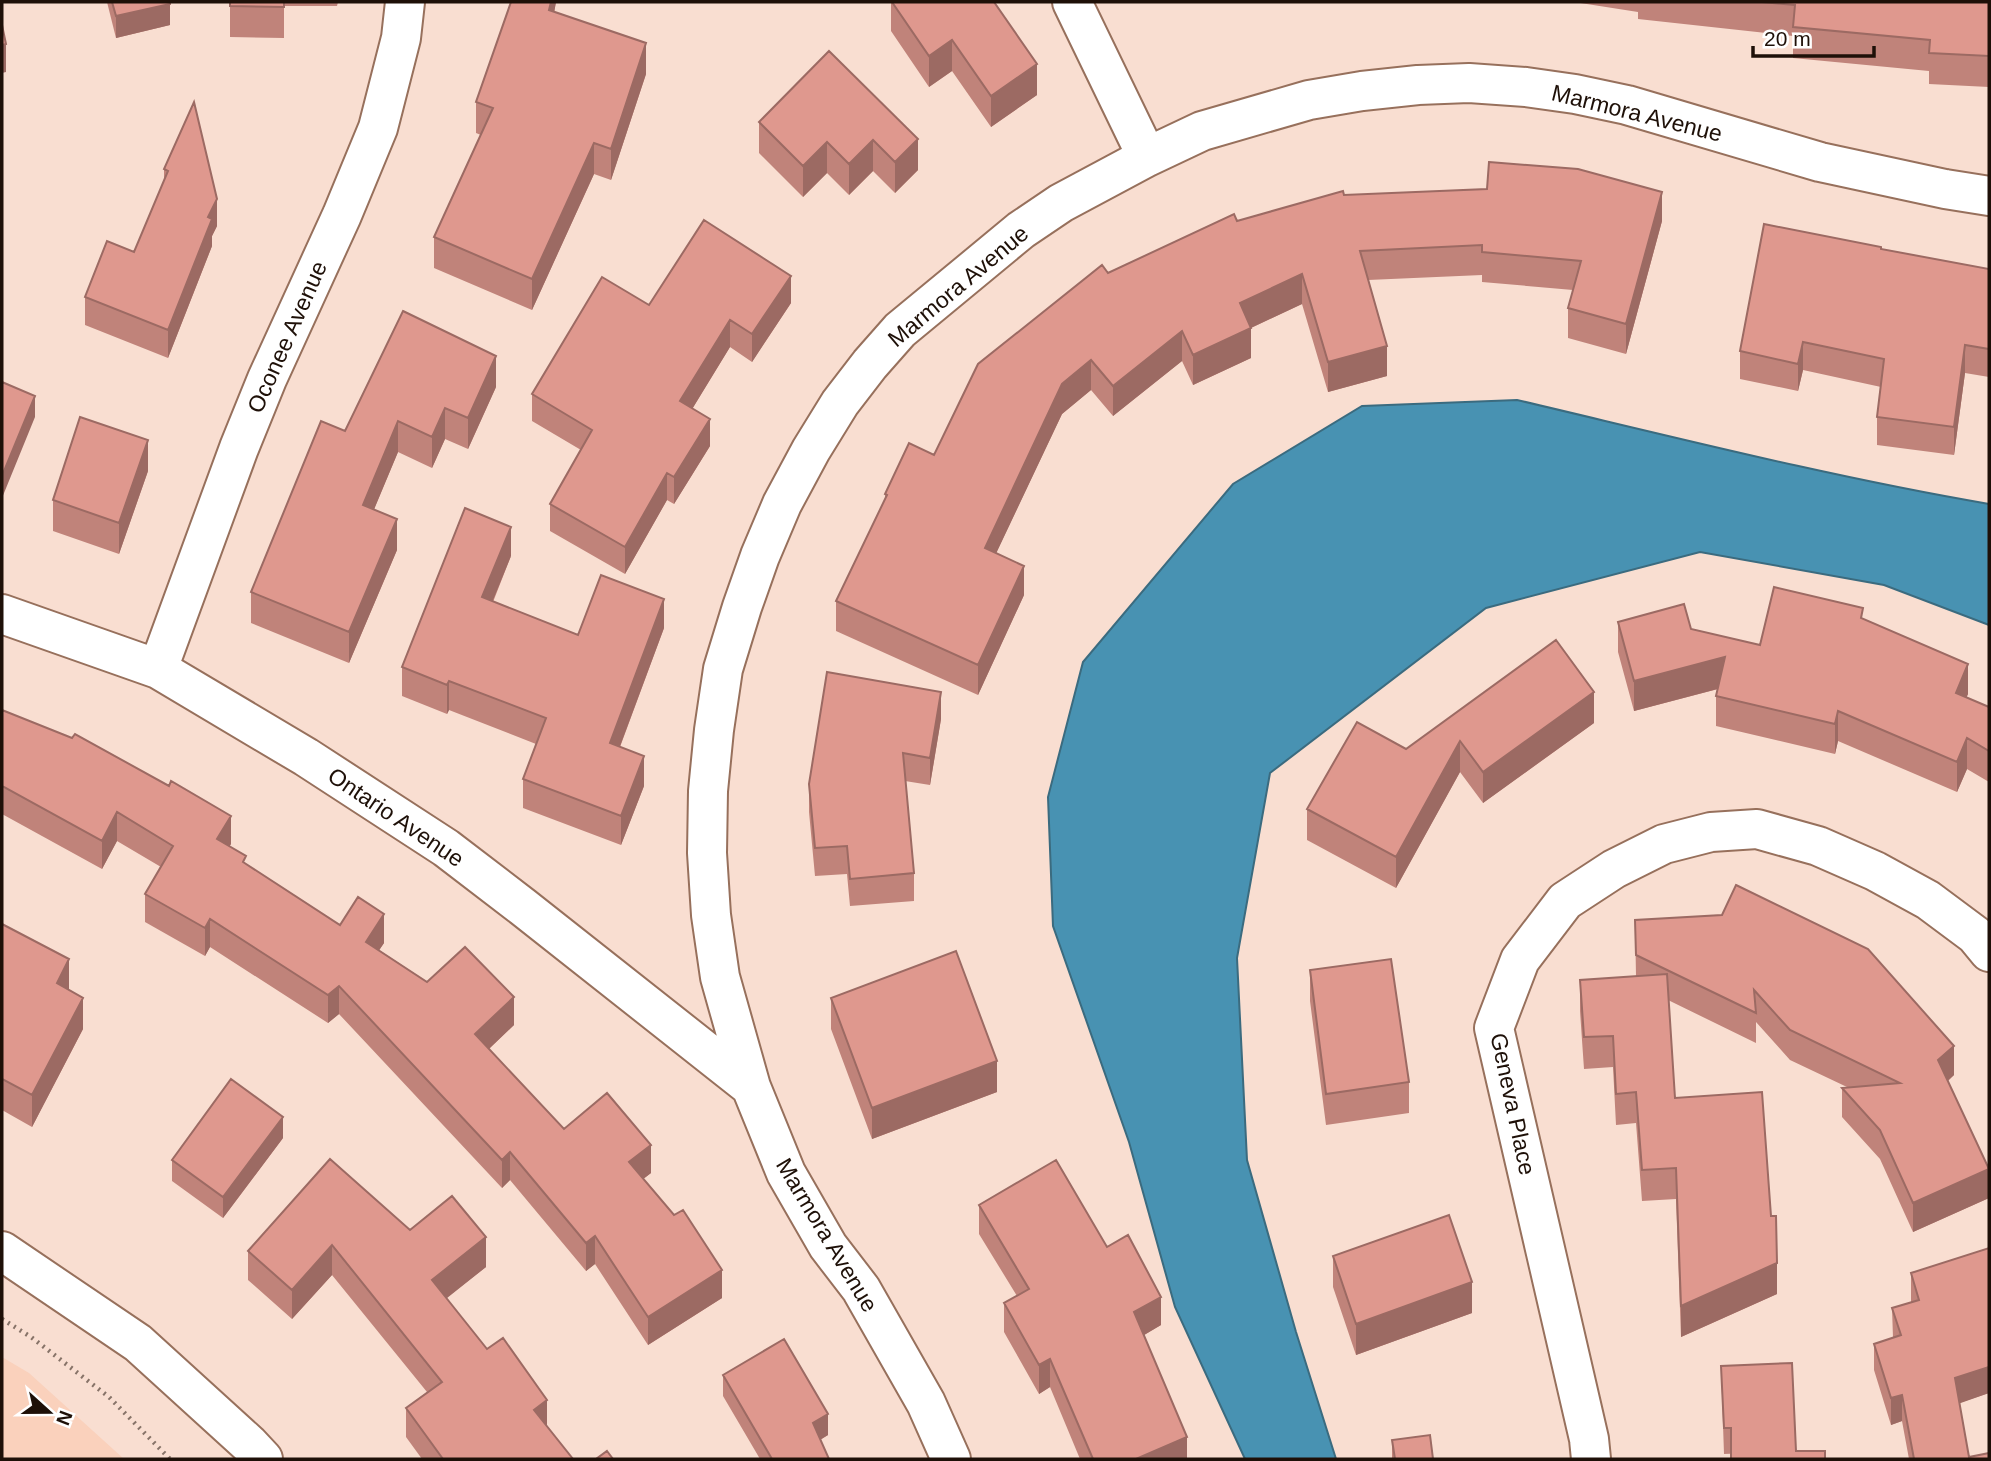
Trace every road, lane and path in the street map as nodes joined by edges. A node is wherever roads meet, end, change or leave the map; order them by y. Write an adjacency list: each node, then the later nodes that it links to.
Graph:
1 (405, 2): 6 (street, Oconee Avenue)
2 (1072, 2): 3 (street)
3 (1147, 157): 4 (street, Marmora Avenue); 8 (street, Marmora Avenue)
4 (1989, 196)
5 (2, 614): 6 (street, Ontario Avenue)
6 (158, 669): 8 (street, Ontario Avenue)
7 (1989, 952): 14 (street, Geneva Place)
8 (751, 1087): 13 (street, Marmora Avenue)
9 (2, 1251): 12 (street)
10 (2, 1319): 11 (path)
11 (170, 1459)
12 (263, 1459)
13 (951, 1459)
14 (1591, 1459)

